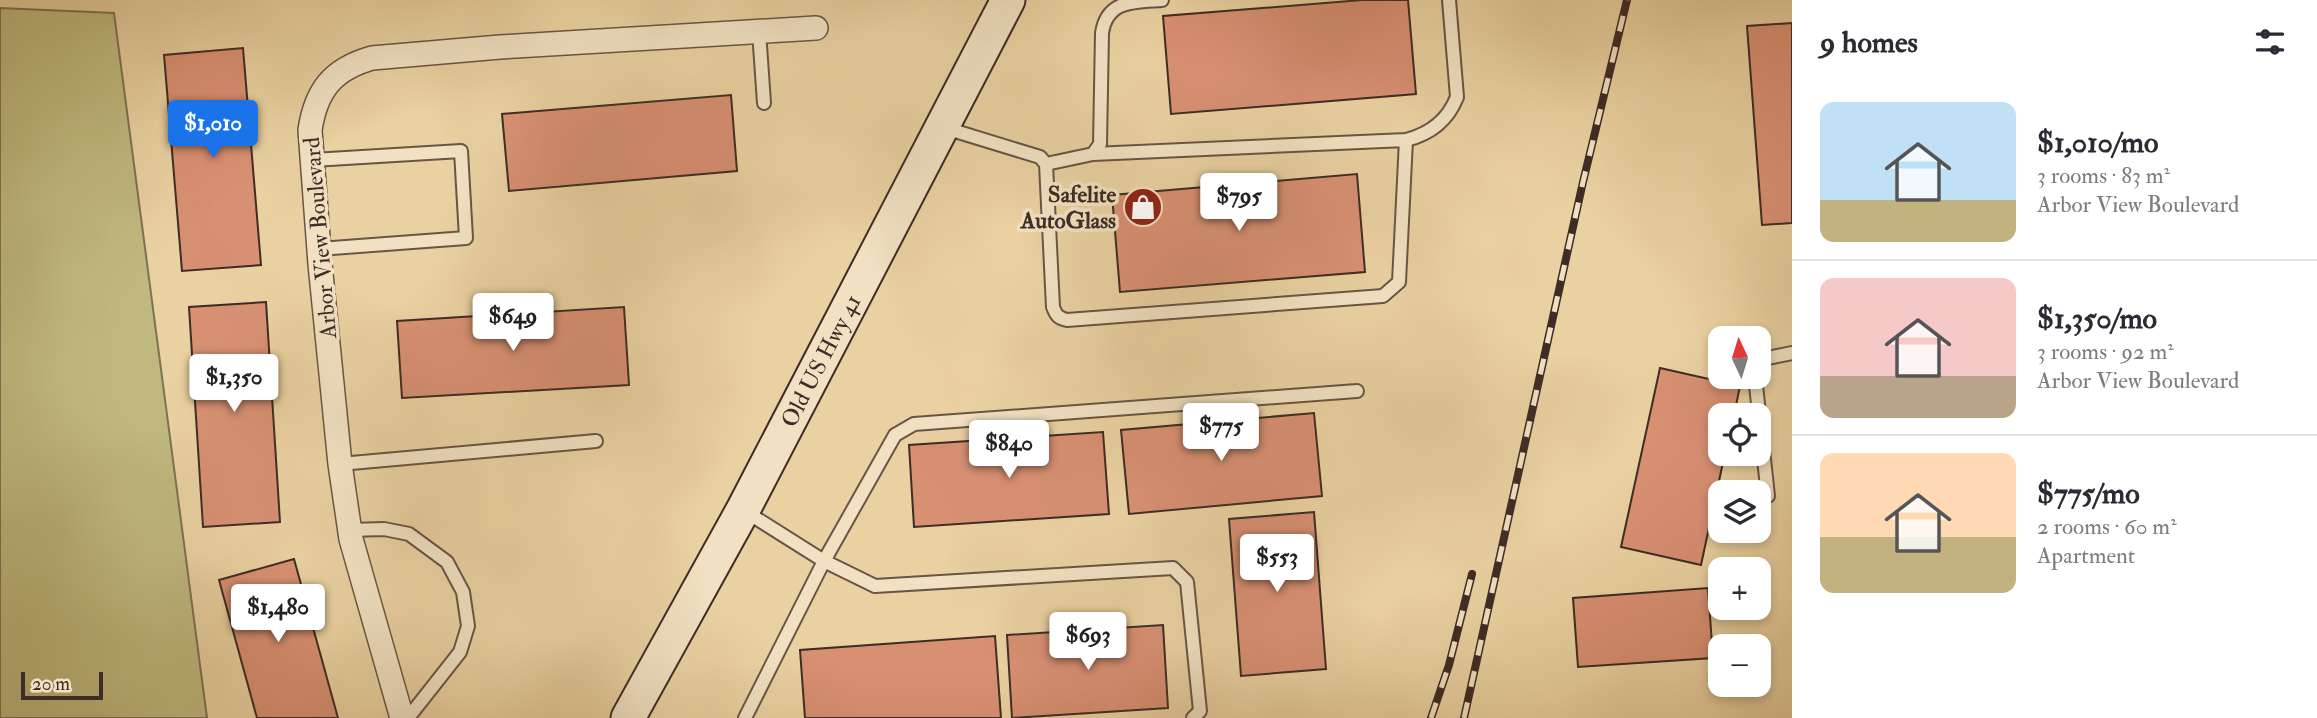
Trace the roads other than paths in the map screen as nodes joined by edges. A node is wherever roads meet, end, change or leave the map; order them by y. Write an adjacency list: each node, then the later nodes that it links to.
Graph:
1 (1008, 0): 7 (street, Old US Hwy 41)
2 (1161, 0): 9 (lane)
3 (1449, 0): 8 (lane)
4 (816, 28): 5 (street, Arbor View Boulevard)
5 (759, 31): 6 (lane); 10 (street, Arbor View Boulevard)
6 (764, 103)
7 (942, 127): 11 (lane); 20 (street, Old US Hwy 41)
8 (1406, 140): 9 (lane); 11 (lane)
9 (1093, 154): 11 (lane)
10 (313, 160): 12 (street, Arbor View Boulevard); 12 (lane)
11 (1046, 164)
12 (319, 249): 18 (street, Arbor View Boulevard)
13 (1792, 353): 14 (lane)
14 (1771, 357)
15 (1756, 389): 19 (lane)
16 (1357, 391): 22 (lane)
17 (596, 441): 18 (lane)
18 (340, 464): 21 (street, Arbor View Boulevard)
19 (1766, 480)
20 (743, 510): 22 (lane); 25 (street, Old US Hwy 41)
21 (350, 530): 23 (street, Arbor View Boulevard); 24 (lane)
22 (824, 561): 26 (lane); 27 (lane)
23 (402, 718)
24 (408, 718)
25 (628, 718)
26 (745, 718)
27 (1193, 718)

